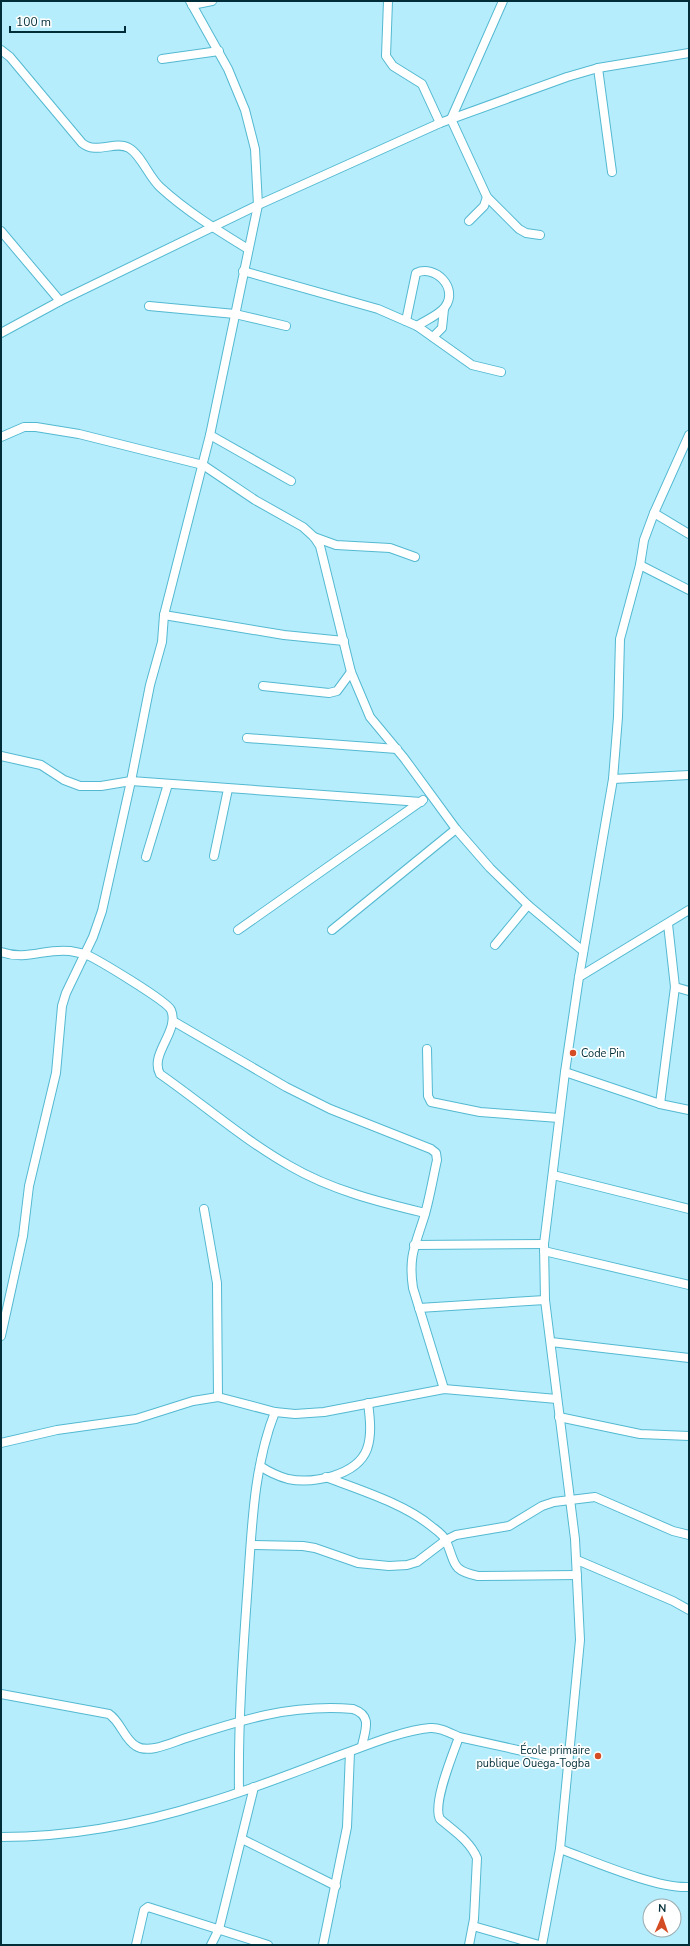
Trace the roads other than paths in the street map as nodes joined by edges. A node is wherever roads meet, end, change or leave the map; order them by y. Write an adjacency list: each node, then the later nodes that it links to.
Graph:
1 (212, 1): 4 (street)
2 (388, 1): 11 (street)
3 (503, 1): 10 (street)
4 (191, 3): 6 (street)
5 (1, 50): 16 (street)
6 (219, 51): 8 (street); 14 (street)
7 (689, 53): 9 (street)
8 (162, 60)
9 (598, 68): 10 (street); 12 (street)
10 (451, 119): 11 (street); 13 (street)
11 (440, 123): 14 (street)
12 (612, 172)
13 (487, 197): 15 (street); 18 (street)
14 (258, 205): 16 (street); 19 (street)
15 (469, 222)
16 (212, 227): 19 (street); 21 (street)
17 (1, 231): 21 (street)
18 (540, 235)
19 (248, 249): 20 (street)
20 (243, 271): 24 (street); 25 (street)
21 (60, 301): 28 (street)
22 (149, 306): 24 (street)
23 (444, 309): 25 (street); 27 (street); 29 (street)
24 (235, 314): 26 (street); 31 (street)
25 (406, 321): 27 (street)
26 (286, 326)
27 (417, 326): 29 (street)
28 (1, 333)
29 (432, 337): 30 (street)
30 (501, 372)
31 (210, 435): 34 (street); 35 (street)
32 (689, 435): 36 (street)
33 (1, 437): 34 (street)
34 (203, 465): 38 (street); 42 (street)
35 (291, 481)
36 (654, 513): 37 (street); 40 (street)
37 (689, 534)
38 (314, 537): 39 (street); 43 (street)
39 (416, 557)
40 (640, 565): 41 (street); 50 (street)
41 (689, 590)
42 (164, 615): 43 (street); 51 (street)
43 (344, 641): 44 (street)
44 (351, 672): 45 (street); 47 (street)
45 (263, 686)
46 (247, 738): 47 (street)
47 (397, 750): 54 (street)
48 (2, 756): 51 (street)
49 (689, 775): 50 (street)
50 (613, 779): 65 (street)
51 (132, 781): 52 (street); 67 (street)
52 (168, 784): 53 (street); 58 (street)
53 (228, 789): 55 (street); 57 (street)
54 (430, 794): 55 (street); 56 (street)
55 (421, 802): 62 (street)
56 (456, 830): 59 (street); 63 (street)
57 (214, 856)
58 (146, 857)
59 (528, 905): 64 (street); 65 (street)
60 (689, 910): 61 (street)
61 (668, 924): 68 (street); 69 (street)
62 (238, 930)
63 (332, 930)
64 (495, 945)
65 (583, 951): 68 (street)
66 (1, 952): 67 (street)
67 (85, 954): 71 (street); 86 (street)
68 (579, 977): 73 (street)
69 (676, 987): 70 (street); 74 (street)
70 (689, 991)
71 (173, 1021): 80 (street); 80 (street)
72 (427, 1049): 76 (street)
73 (565, 1072): 74 (street); 76 (street)
74 (660, 1104): 75 (street)
75 (689, 1110)
76 (559, 1118): 77 (street)
77 (553, 1175): 79 (street); 82 (street)
78 (204, 1209): 90 (street)
79 (689, 1209)
80 (425, 1213): 81 (street)
81 (414, 1245): 82 (street); 85 (street)
82 (544, 1247): 83 (street); 84 (street)
83 (689, 1285)
84 (545, 1300): 85 (street); 87 (street)
85 (419, 1308): 89 (street)
86 (1, 1336)
87 (551, 1342): 88 (street); 91 (street)
88 (689, 1358)
89 (444, 1389): 91 (street); 92 (street)
90 (218, 1397): 93 (street); 96 (street)
91 (557, 1399): 94 (street)
92 (368, 1403): 93 (street); 98 (street)
93 (275, 1412): 97 (street)
94 (559, 1417): 95 (street); 99 (street)
95 (689, 1436)
96 (1, 1443)
97 (260, 1466): 98 (street); 102 (street)
98 (326, 1477): 101 (street)
99 (570, 1500): 100 (street); 101 (street); 103 (street)
100 (689, 1535)
101 (446, 1540): 102 (street); 104 (street)
102 (251, 1545): 107 (street)
103 (577, 1560): 104 (street); 105 (street)
104 (578, 1575): 111 (street)
105 (689, 1610)
106 (1, 1694): 107 (street)
107 (239, 1721): 109 (street); 113 (street)
108 (459, 1737): 109 (street); 111 (street); 119 (street)
109 (362, 1746): 110 (street)
110 (350, 1752): 112 (street); 117 (street)
111 (568, 1761): 116 (street)
112 (254, 1787): 113 (street); 115 (street)
113 (239, 1791): 114 (street)
114 (1, 1837)
115 (242, 1839): 117 (street); 120 (street)
116 (560, 1850): 118 (street); 126 (street)
117 (336, 1886): 124 (street)
118 (689, 1887)
119 (473, 1926): 125 (street); 126 (street)
120 (219, 1930): 121 (street); 122 (street); 123 (street)
121 (136, 1945)
122 (211, 1945)
123 (268, 1945)
124 (323, 1945)
125 (469, 1945)
126 (540, 1945)

